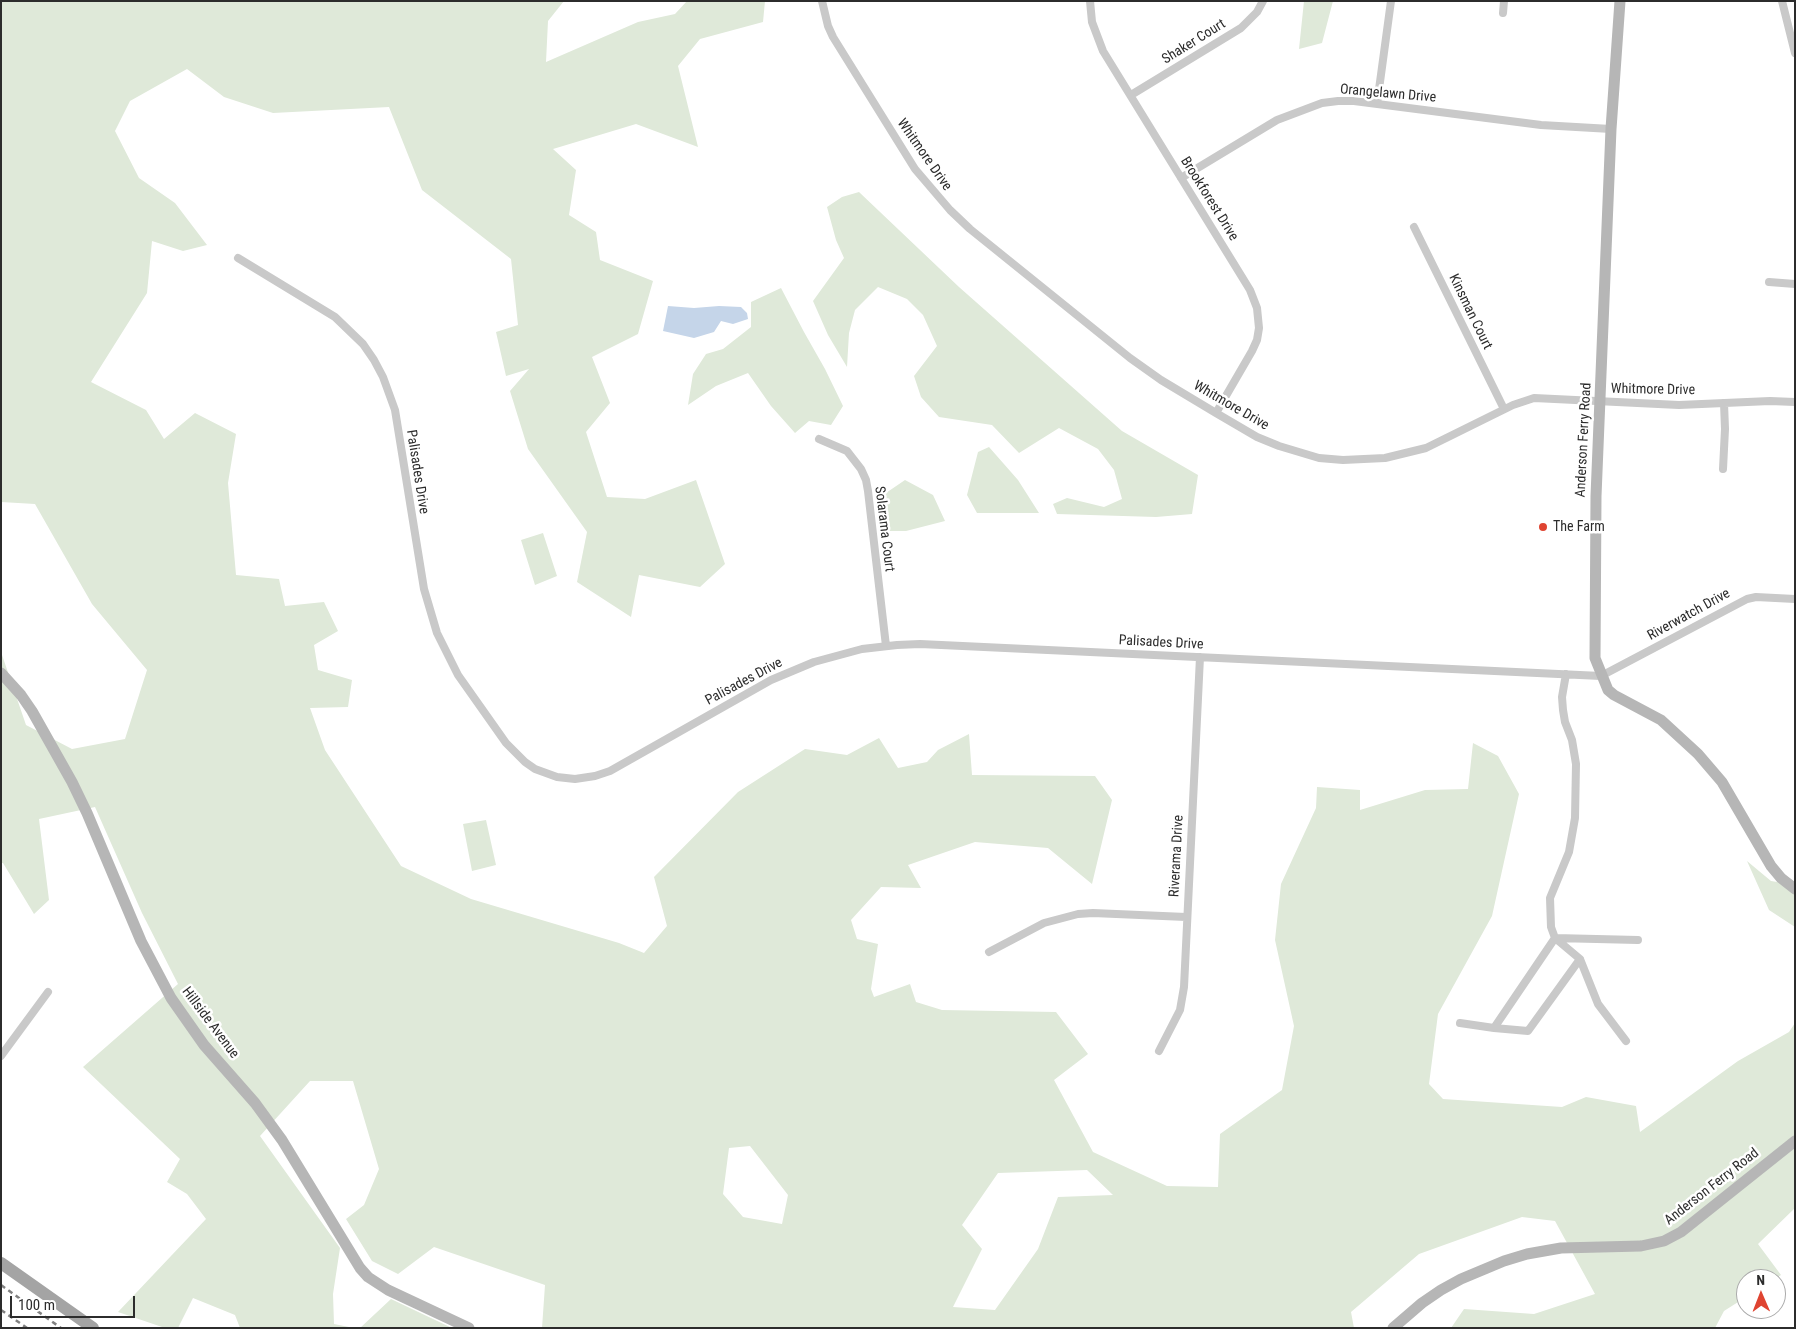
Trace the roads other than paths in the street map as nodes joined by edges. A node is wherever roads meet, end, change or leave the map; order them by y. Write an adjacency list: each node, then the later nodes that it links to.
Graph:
1 (822, 1): 22 (street, Whitmore Drive)
2 (1090, 1): 10 (street, Brookforest Drive)
3 (1263, 1): 10 (street, Shaker Court)
4 (1391, 1): 11 (street)
5 (1504, 1): 8 (street)
6 (1620, 1): 12 (street, Anderson Ferry Road)
7 (1782, 1): 9 (street)
8 (1504, 13)
9 (1795, 53)
10 (1131, 95): 13 (street, Brookforest Drive)
11 (1377, 104): 12 (street, Orangelawn Drive); 13 (street, Orangelawn Drive)
12 (1612, 129): 18 (street, Anderson Ferry Road)
13 (1181, 178): 22 (street, Brookforest Drive)
14 (1414, 227): 21 (street, Kinsman Court)
15 (238, 258): 26 (street, Palisades Drive)
16 (1769, 282): 17 (street)
17 (1795, 284)
18 (1600, 401): 20 (street, Whitmore Drive); 21 (street, Whitmore Drive); 30 (street, Anderson Ferry Road)
19 (1795, 402): 20 (street, Whitmore Drive)
20 (1724, 403): 24 (street)
21 (1504, 409): 22 (street, Whitmore Drive)
22 (1216, 413)
23 (819, 439): 26 (street, Solarama Court)
24 (1722, 469)
25 (1795, 599): 30 (street, Riverwatch Drive)
26 (886, 646): 27 (street, Palisades Drive)
27 (1200, 657): 29 (street, Palisades Drive); 32 (street, Riverama Drive)
28 (1, 673): 46 (street, Hillside Avenue)
29 (1566, 674): 30 (street, Palisades Drive); 33 (street)
30 (1601, 676): 31 (street, Anderson Ferry Road)
31 (1795, 889)
32 (1186, 917): 35 (street); 41 (street, Riverama Drive)
33 (1555, 938): 34 (street); 36 (street); 39 (street)
34 (1638, 940)
35 (989, 952)
36 (1580, 958): 39 (street); 40 (street)
37 (48, 992): 42 (street)
38 (1460, 1023): 39 (street)
39 (1494, 1028)
40 (1626, 1041)
41 (1159, 1051)
42 (1, 1056)
43 (1795, 1141): 47 (street, Anderson Ferry Road)
44 (1, 1263): 45 (main road)
45 (92, 1328)
46 (469, 1328)
47 (1393, 1328)

